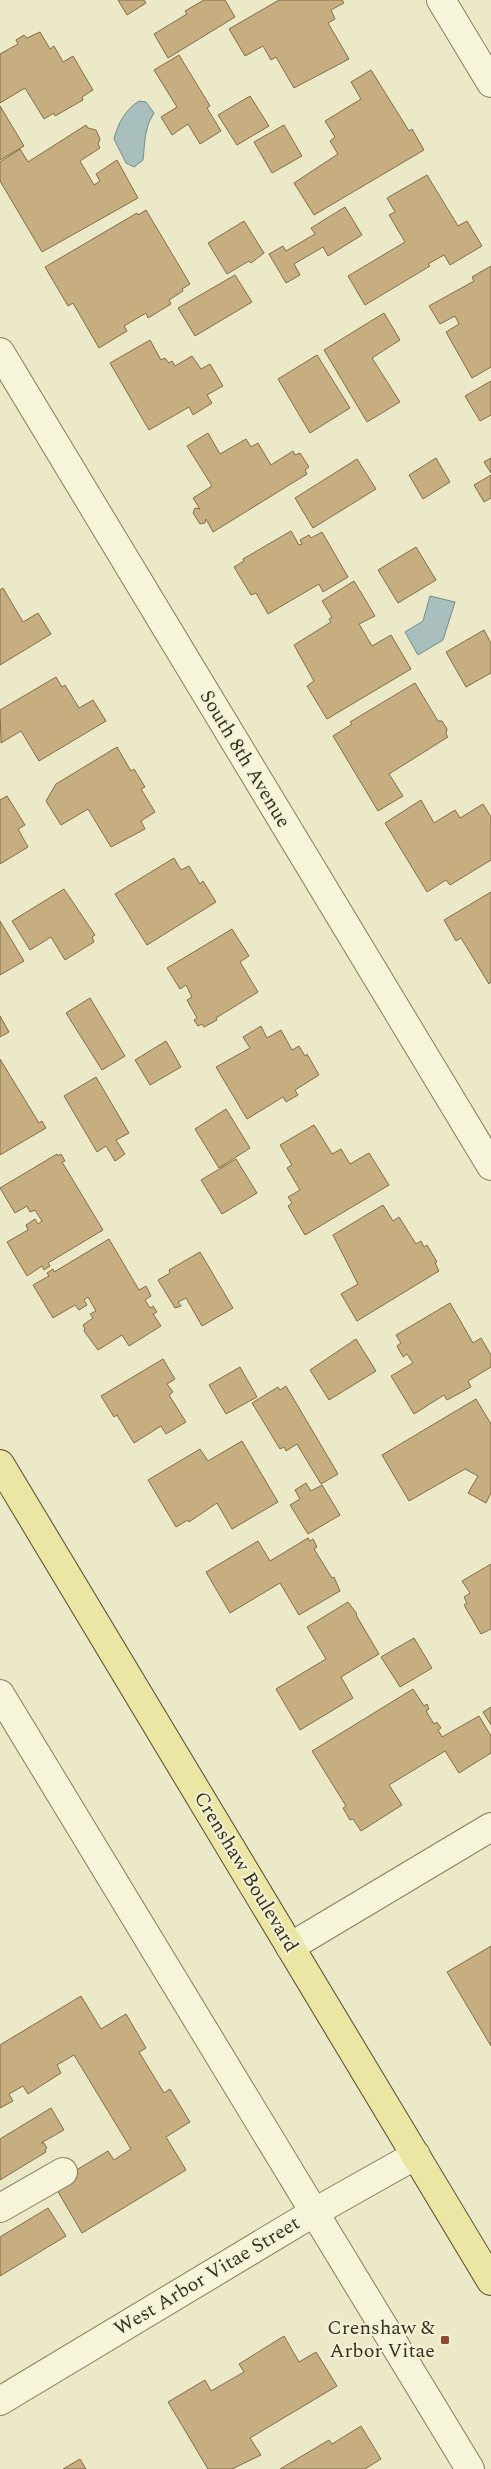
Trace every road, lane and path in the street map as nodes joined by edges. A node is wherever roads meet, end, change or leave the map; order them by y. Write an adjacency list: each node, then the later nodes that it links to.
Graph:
1 (441, 0): 2 (street)
2 (491, 82)
3 (0, 352): 4 (street, South 8th Avenue)
4 (491, 1166)
5 (0, 1464): 8 (main road, Crenshaw Boulevard)
6 (0, 1694): 12 (street)
7 (491, 1827): 8 (street)
8 (290, 1947): 9 (main road, Crenshaw Boulevard)
9 (416, 2155): 12 (street, West Arbor Vitae Street); 13 (main road, Crenshaw Boulevard)
10 (63, 2172): 11 (street)
11 (0, 2208)
12 (313, 2213): 14 (street, West Arbor Vitae Street); 15 (street)
13 (491, 2281)
14 (0, 2401)
15 (470, 2469)

